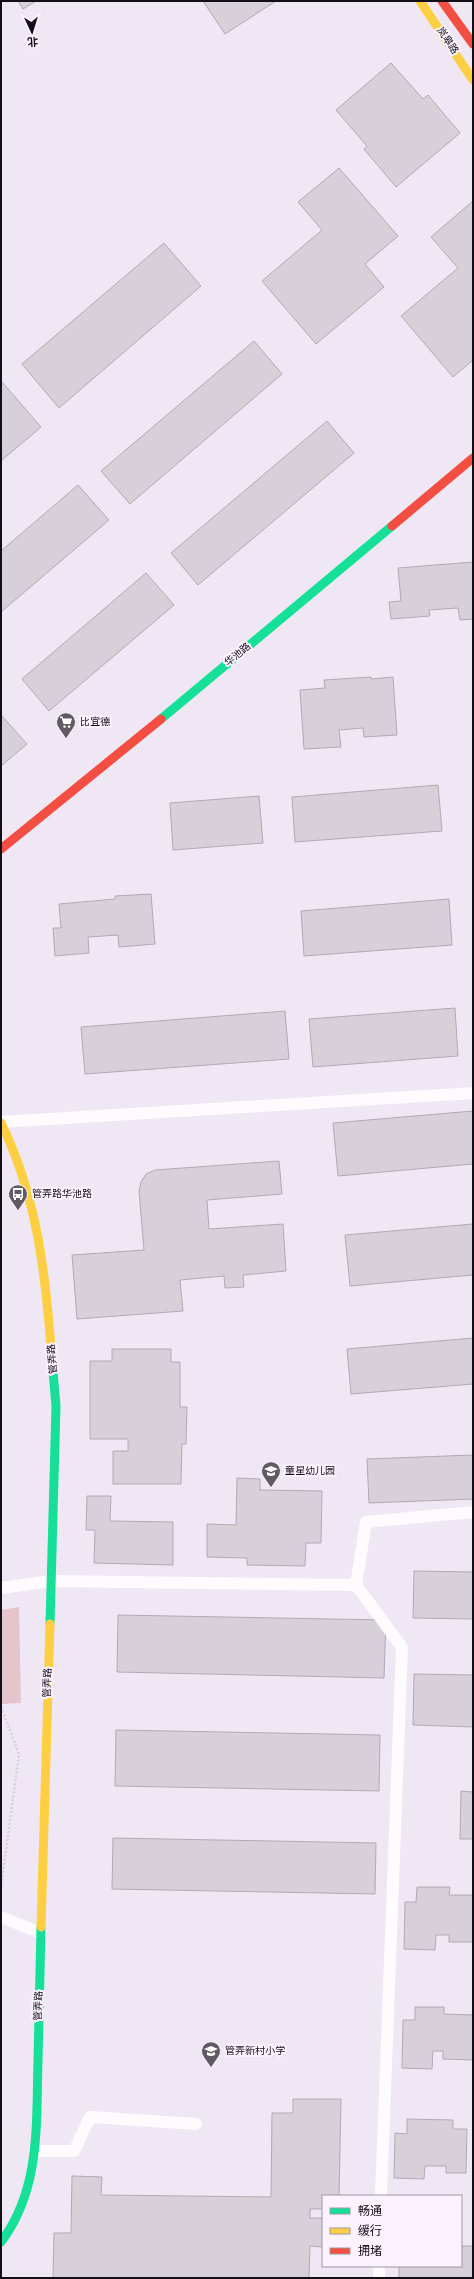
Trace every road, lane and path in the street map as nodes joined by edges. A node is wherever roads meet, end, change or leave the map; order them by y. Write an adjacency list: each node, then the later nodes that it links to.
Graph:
1 (420, 1): 4 (street, 岚皋路)
2 (442, 1): 3 (street, 岚皋路)
3 (473, 44)
4 (473, 80)
5 (473, 458): 6 (street, 华池路)
6 (1, 850)
7 (473, 1093): 8 (lane)
8 (1, 1122): 10 (street, 管弄路)
9 (473, 1512): 11 (lane)
10 (51, 1581): 11 (lane); 12 (lane); 16 (street, 管弄路)
11 (356, 1586): 19 (lane)
12 (1, 1588)
13 (1, 1707): 14 (path)
14 (1, 1887)
15 (1, 1916): 16 (lane)
16 (41, 1933): 18 (street, 管弄路)
17 (196, 2124): 18 (lane)
18 (35, 2151): 20 (street, 管弄路)
19 (381, 2195)
20 (1, 2242)
21 (380, 2267): 22 (lane)
22 (379, 2278)

